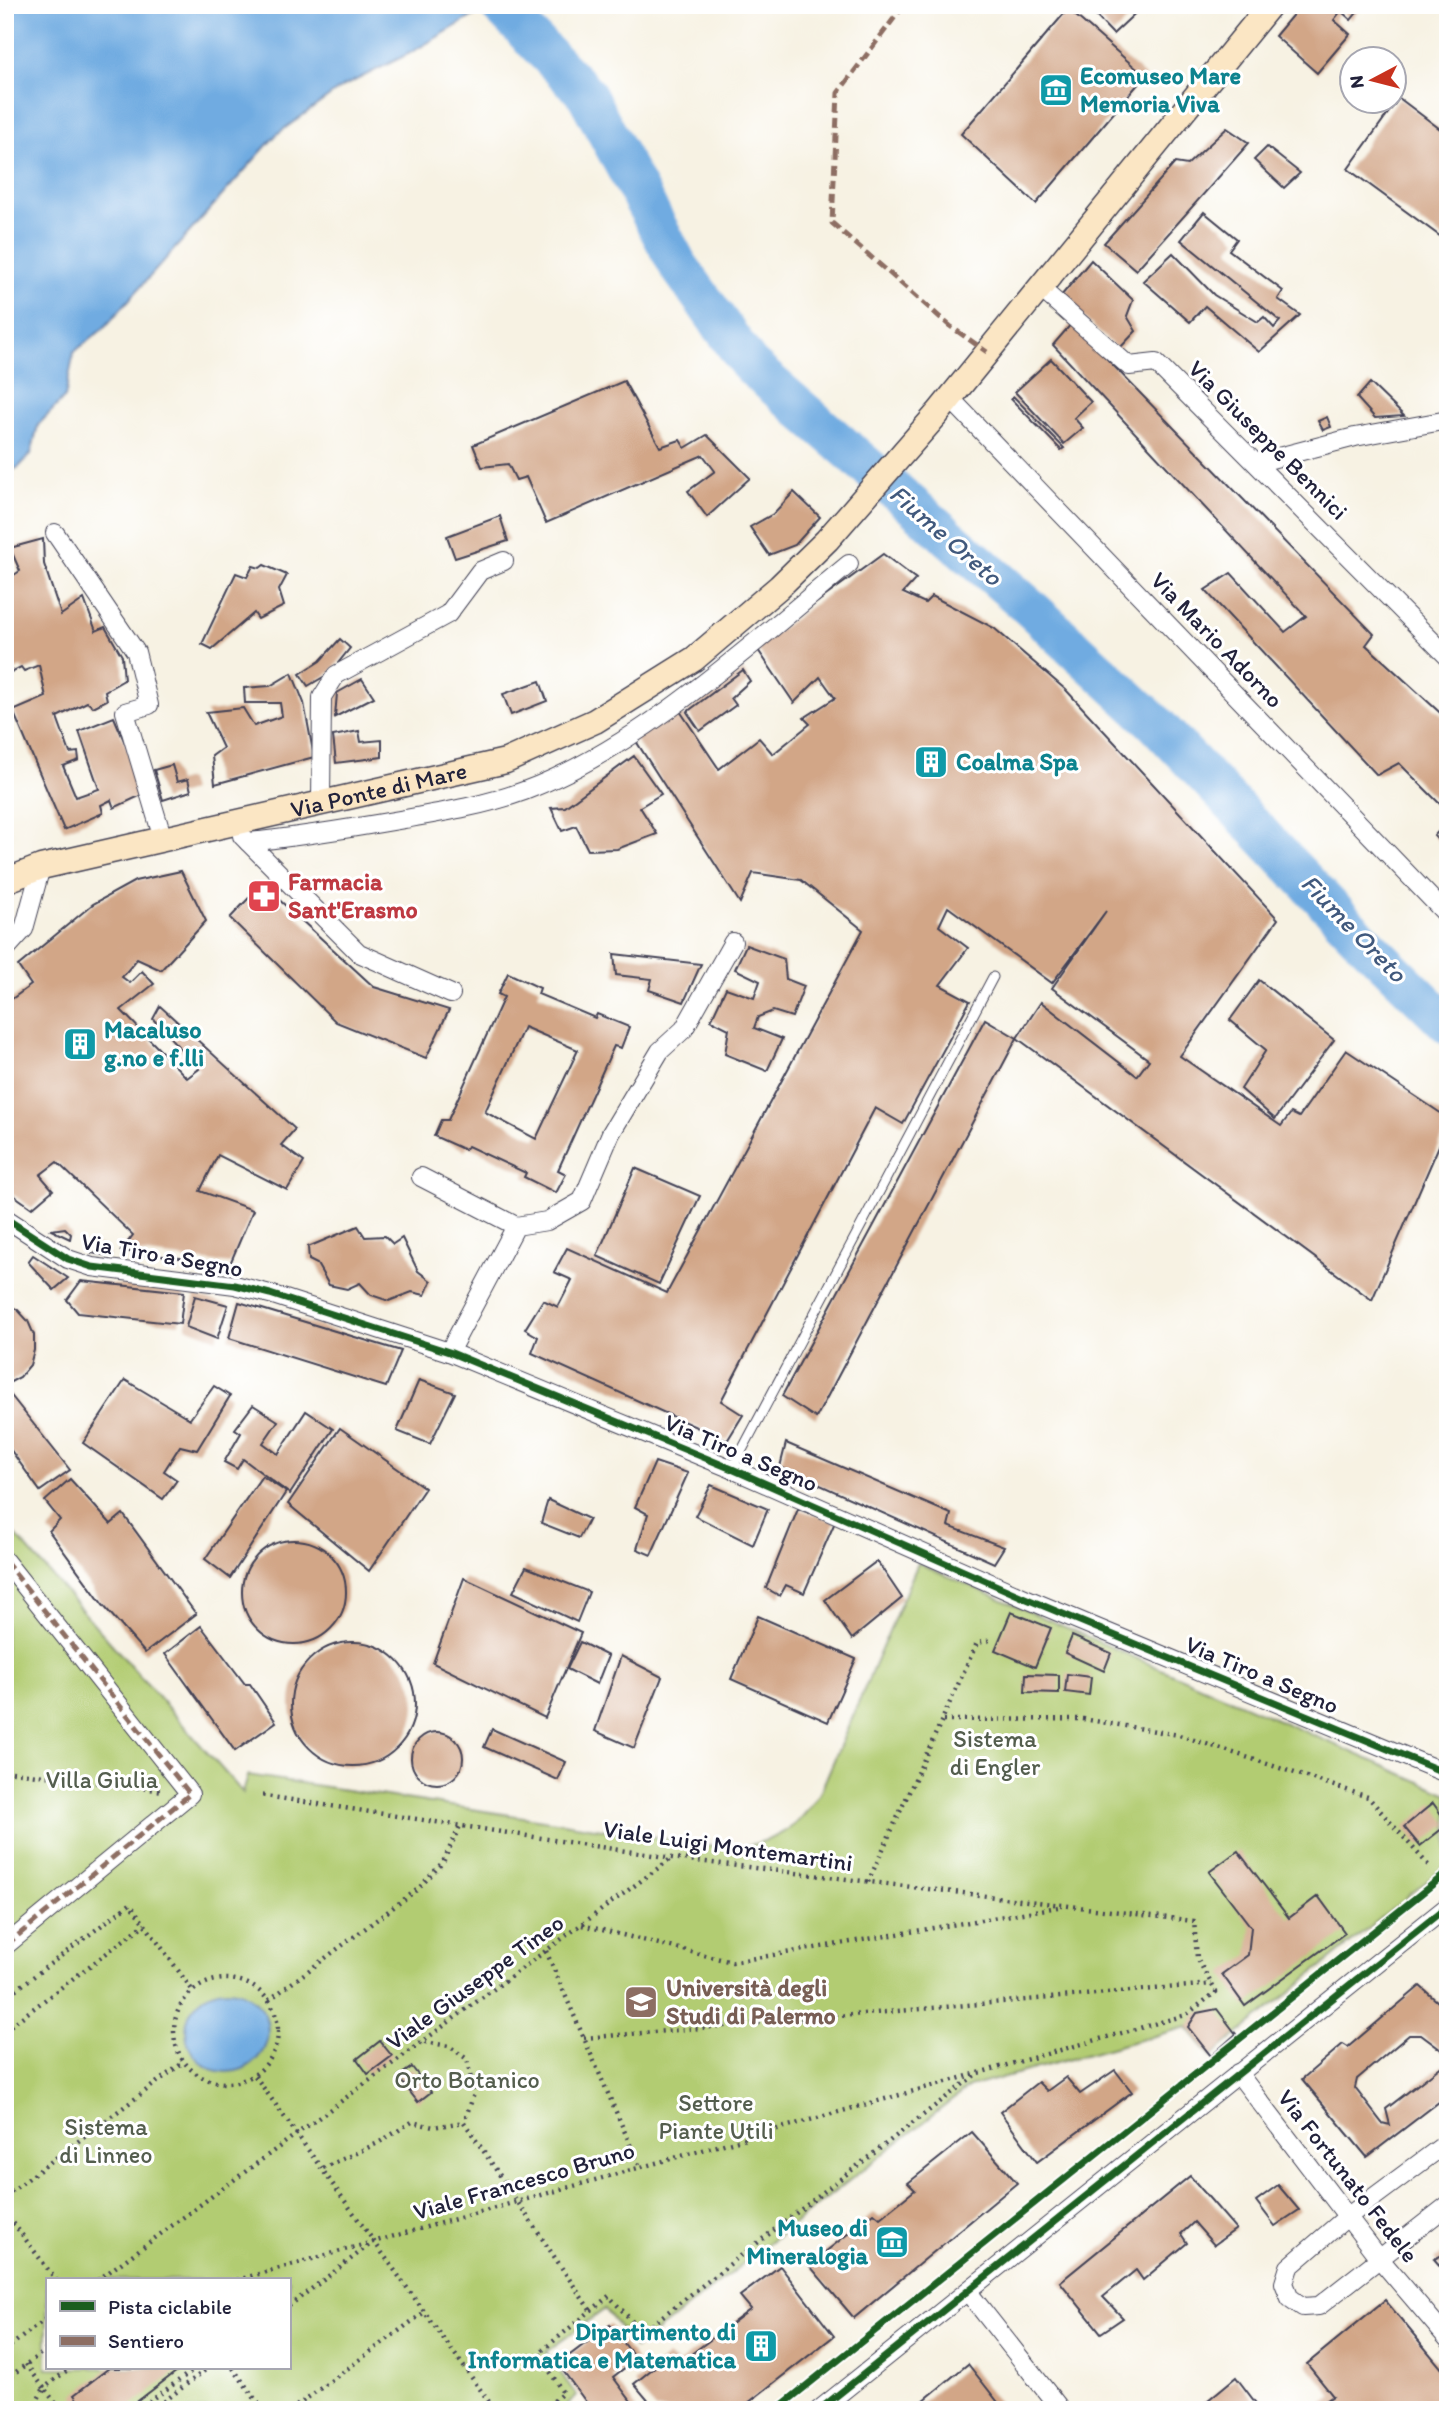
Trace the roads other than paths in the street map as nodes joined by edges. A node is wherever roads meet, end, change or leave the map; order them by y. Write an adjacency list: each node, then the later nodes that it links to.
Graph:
1 (1270, 5): 2 (main road, Via Ponte di Mare)
2 (1039, 287): 3 (main road, Via Ponte di Mare); 5 (street, Via Giuseppe Bennici)
3 (944, 405): 10 (main road, Via Ponte di Mare); 16 (street, Via Mario Adorno)
4 (1448, 420): 5 (street)
5 (1256, 463): 9 (street, Via Giuseppe Bennici)
6 (55, 533): 12 (street)
7 (504, 561): 10 (street)
8 (849, 564): 13 (street)
9 (1448, 657)
10 (321, 803): 11 (main road, Via Ponte di Mare)
11 (230, 824): 12 (main road, Via Ponte di Mare); 13 (street)
12 (163, 839): 14 (main road, Via Ponte di Mare)
13 (248, 842): 20 (street)
14 (41, 867): 15 (main road, Via Ponte di Mare); 18 (street)
15 (5, 881)
16 (1448, 916)
17 (733, 942): 23 (street)
18 (5, 950)
19 (993, 977): 25 (lane)
20 (451, 994)
21 (421, 1177): 23 (street)
22 (5, 1218): 24 (street, Via Tiro a Segno)
23 (516, 1226): 24 (street)
24 (449, 1352): 25 (street, Via Tiro a Segno)
25 (732, 1469): 27 (street, Via Tiro a Segno)
26 (5, 1561): 29 (street)
27 (1448, 1774)
28 (1448, 1906): 30 (street)
29 (5, 1946)
30 (1238, 2073): 33 (street, Via Fortunato Fedele); 35 (street)
31 (1448, 2141): 33 (street)
32 (1448, 2205): 34 (street)
33 (1347, 2217): 34 (street, Via Fortunato Fedele); 34 (street)
34 (1379, 2258): 36 (street, Via Fortunato Fedele)
35 (968, 2292): 37 (street); 38 (street)
36 (1448, 2339)
37 (819, 2410)
38 (1061, 2410)

